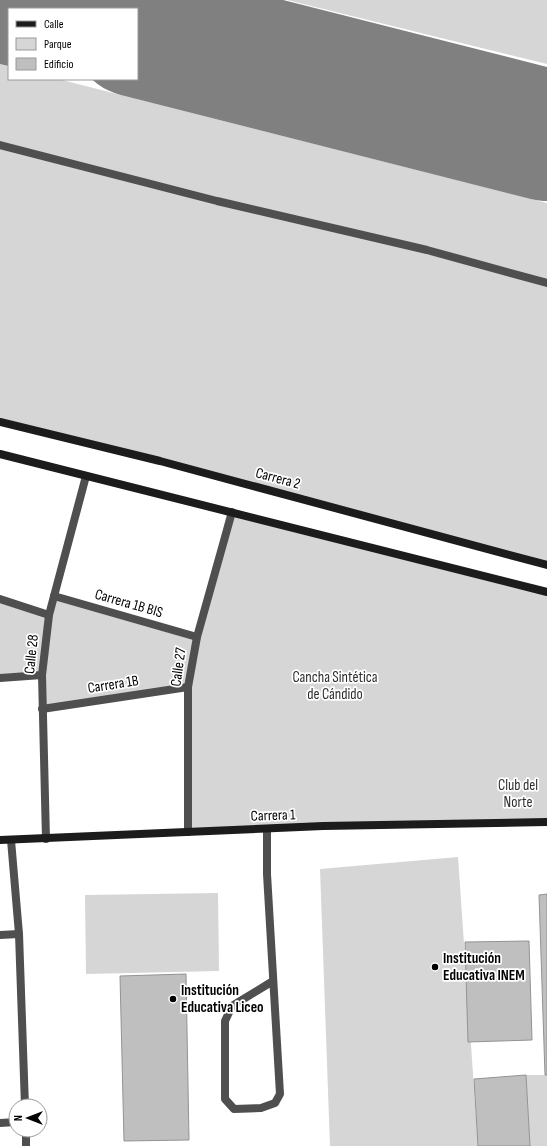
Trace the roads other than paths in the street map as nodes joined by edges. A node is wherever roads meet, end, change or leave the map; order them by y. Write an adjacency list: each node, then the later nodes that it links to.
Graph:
1 (0, 145): 2 (street)
2 (547, 283)
3 (0, 422): 7 (main road, Carrera 2)
4 (0, 454): 5 (main road)
5 (86, 476): 6 (main road); 9 (street, Calle 28)
6 (232, 512): 8 (main road); 12 (street, Calle 27)
7 (547, 565)
8 (547, 592)
9 (54, 596): 11 (street, Calle 28); 12 (street, Carrera 1B BIS)
10 (0, 599): 11 (street)
11 (49, 615): 13 (street, Calle 28)
12 (197, 637): 15 (street, Calle 27)
13 (42, 675): 14 (street); 16 (street, Calle 28)
14 (0, 678)
15 (188, 687): 16 (street, Carrera 1B); 19 (street, Calle 27)
16 (42, 709): 20 (street, Calle 28)
17 (547, 822): 18 (main road, Carrera 1)
18 (267, 829): 19 (main road, Carrera 1); 25 (street)
19 (188, 832): 20 (main road, Carrera 1)
20 (46, 839): 22 (main road, Carrera 1)
21 (0, 840): 22 (main road, Carrera 1)
22 (11, 840): 23 (street)
23 (19, 934): 24 (street); 26 (street)
24 (0, 935)
25 (273, 981): 25 (street)
26 (25, 1098)

